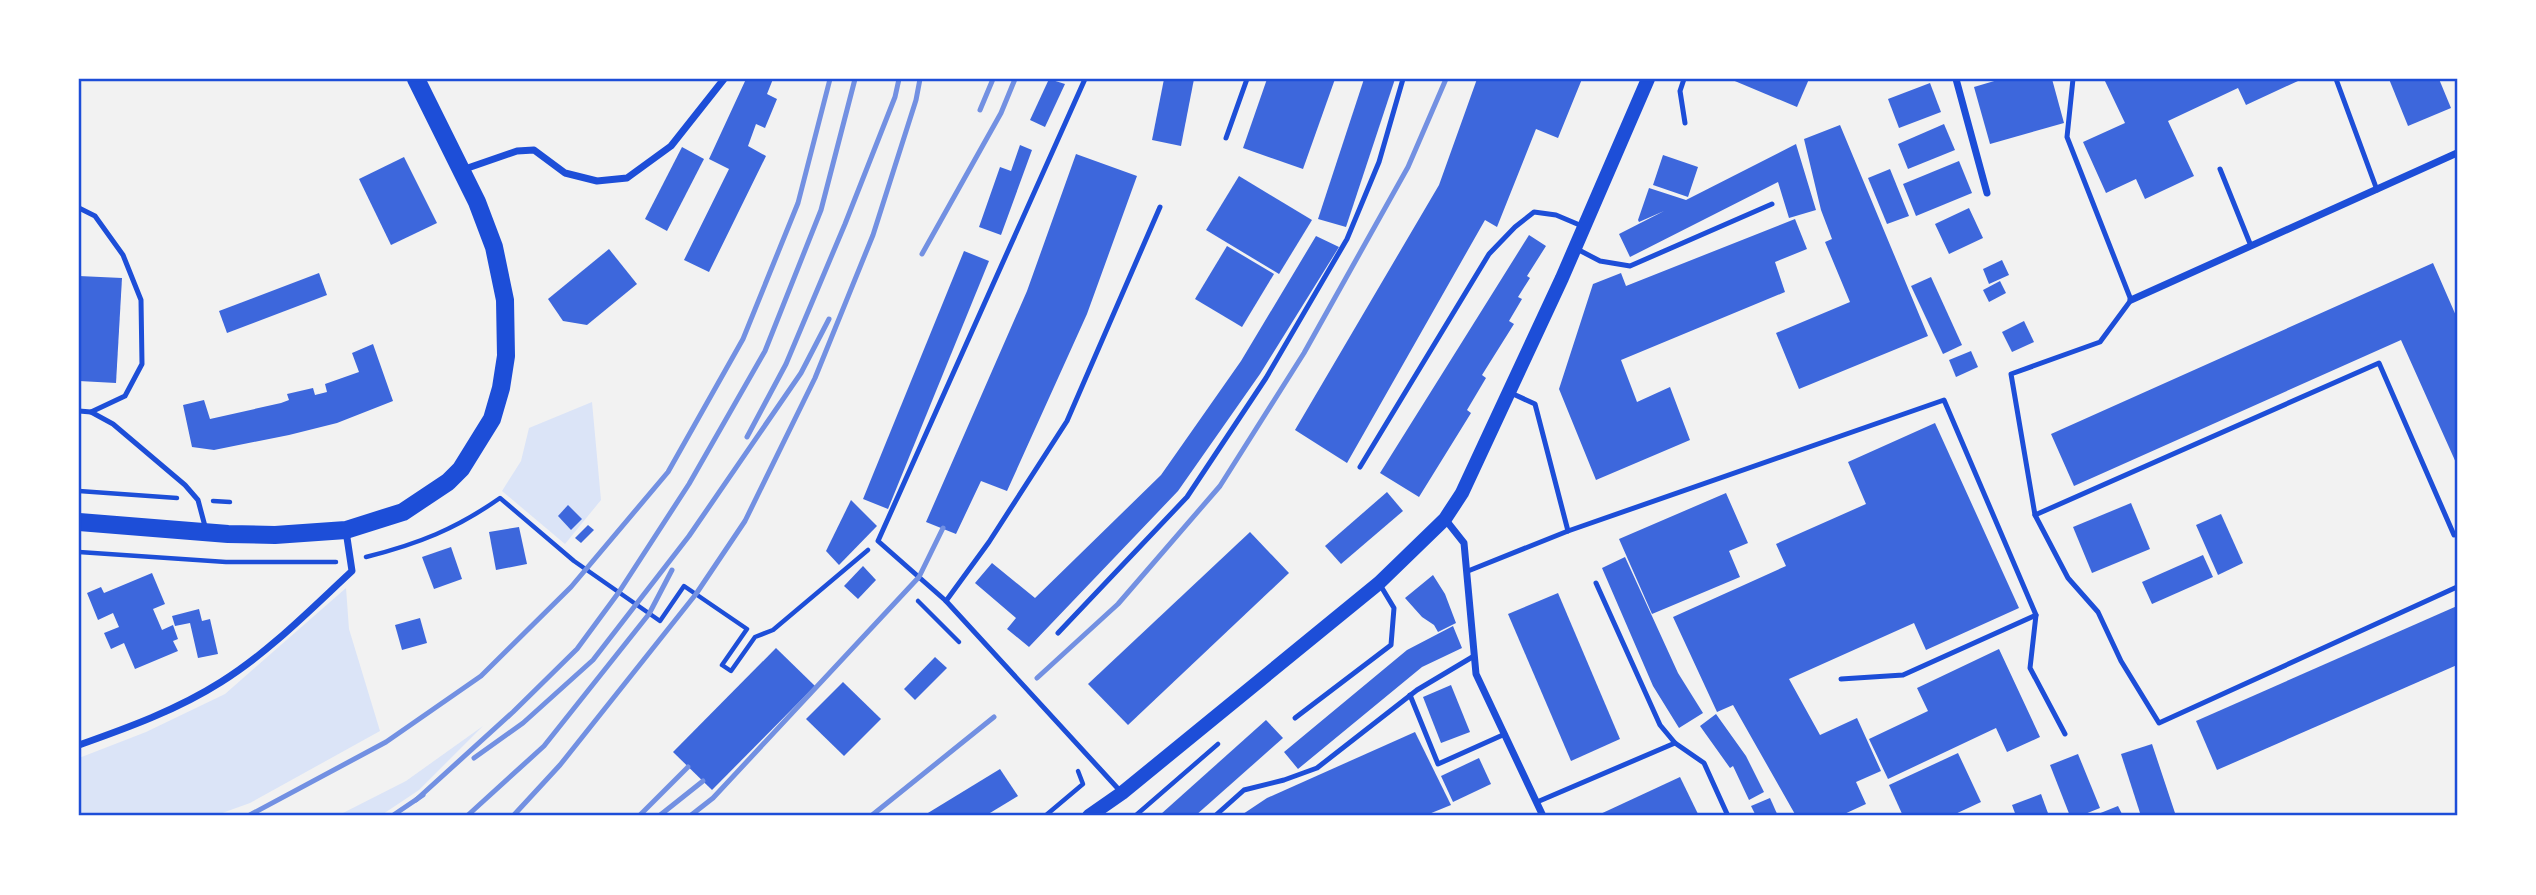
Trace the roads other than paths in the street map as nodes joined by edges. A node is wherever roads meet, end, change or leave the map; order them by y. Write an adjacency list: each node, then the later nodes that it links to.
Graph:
1 (416, 79): 15 (main road)
2 (724, 79): 15 (street)
3 (1085, 79): 40 (lane)
4 (1247, 79): 12 (lane)
5 (1403, 79): 42 (lane)
6 (1648, 79): 21 (main road)
7 (1684, 79): 11 (lane)
8 (1956, 79): 17 (street)
9 (2073, 79): 24 (lane)
10 (2336, 79): 16 (lane)
11 (1685, 123)
12 (1226, 138)
13 (2457, 153): 16 (street)
14 (2220, 169): 22 (lane)
15 (462, 170): 32 (main road)
16 (2377, 190): 22 (street)
17 (1987, 192)
18 (1772, 204): 23 (lane)
19 (1160, 207): 40 (lane)
20 (79, 208): 27 (lane)
21 (1584, 228): 23 (main road); 28 (lane)
22 (2251, 246): 24 (street)
23 (1576, 248): 25 (main road)
24 (2131, 300): 29 (lane)
25 (1508, 392): 30 (main road); 33 (lane)
26 (79, 411): 27 (lane)
27 (91, 412): 34 (lane)
28 (1360, 467)
29 (2035, 515): 35 (lane); 39 (lane)
30 (1445, 519): 36 (street); 37 (main road)
31 (79, 522): 34 (main road)
32 (346, 530): 34 (main road); 50 (street)
33 (1568, 531): 36 (lane); 41 (lane)
34 (207, 532)
35 (2457, 533)
36 (1468, 571): 43 (street)
37 (1379, 583): 46 (lane); 51 (main road)
38 (1596, 583): 49 (lane)
39 (2457, 587)
40 (946, 601): 51 (lane)
41 (2036, 615): 44 (lane); 48 (lane)
42 (1058, 633)
43 (1474, 656): 45 (lane); 47 (street)
44 (1841, 680)
45 (1410, 695): 47 (lane); 53 (lane)
46 (1295, 718)
47 (1504, 734): 52 (street)
48 (2065, 734)
49 (1675, 743): 52 (lane); 56 (lane)
50 (79, 745)
51 (1122, 793): 54 (main road)
52 (1537, 802): 55 (street)
53 (1216, 815)
54 (1089, 816)
55 (1543, 816)
56 (1728, 816)

